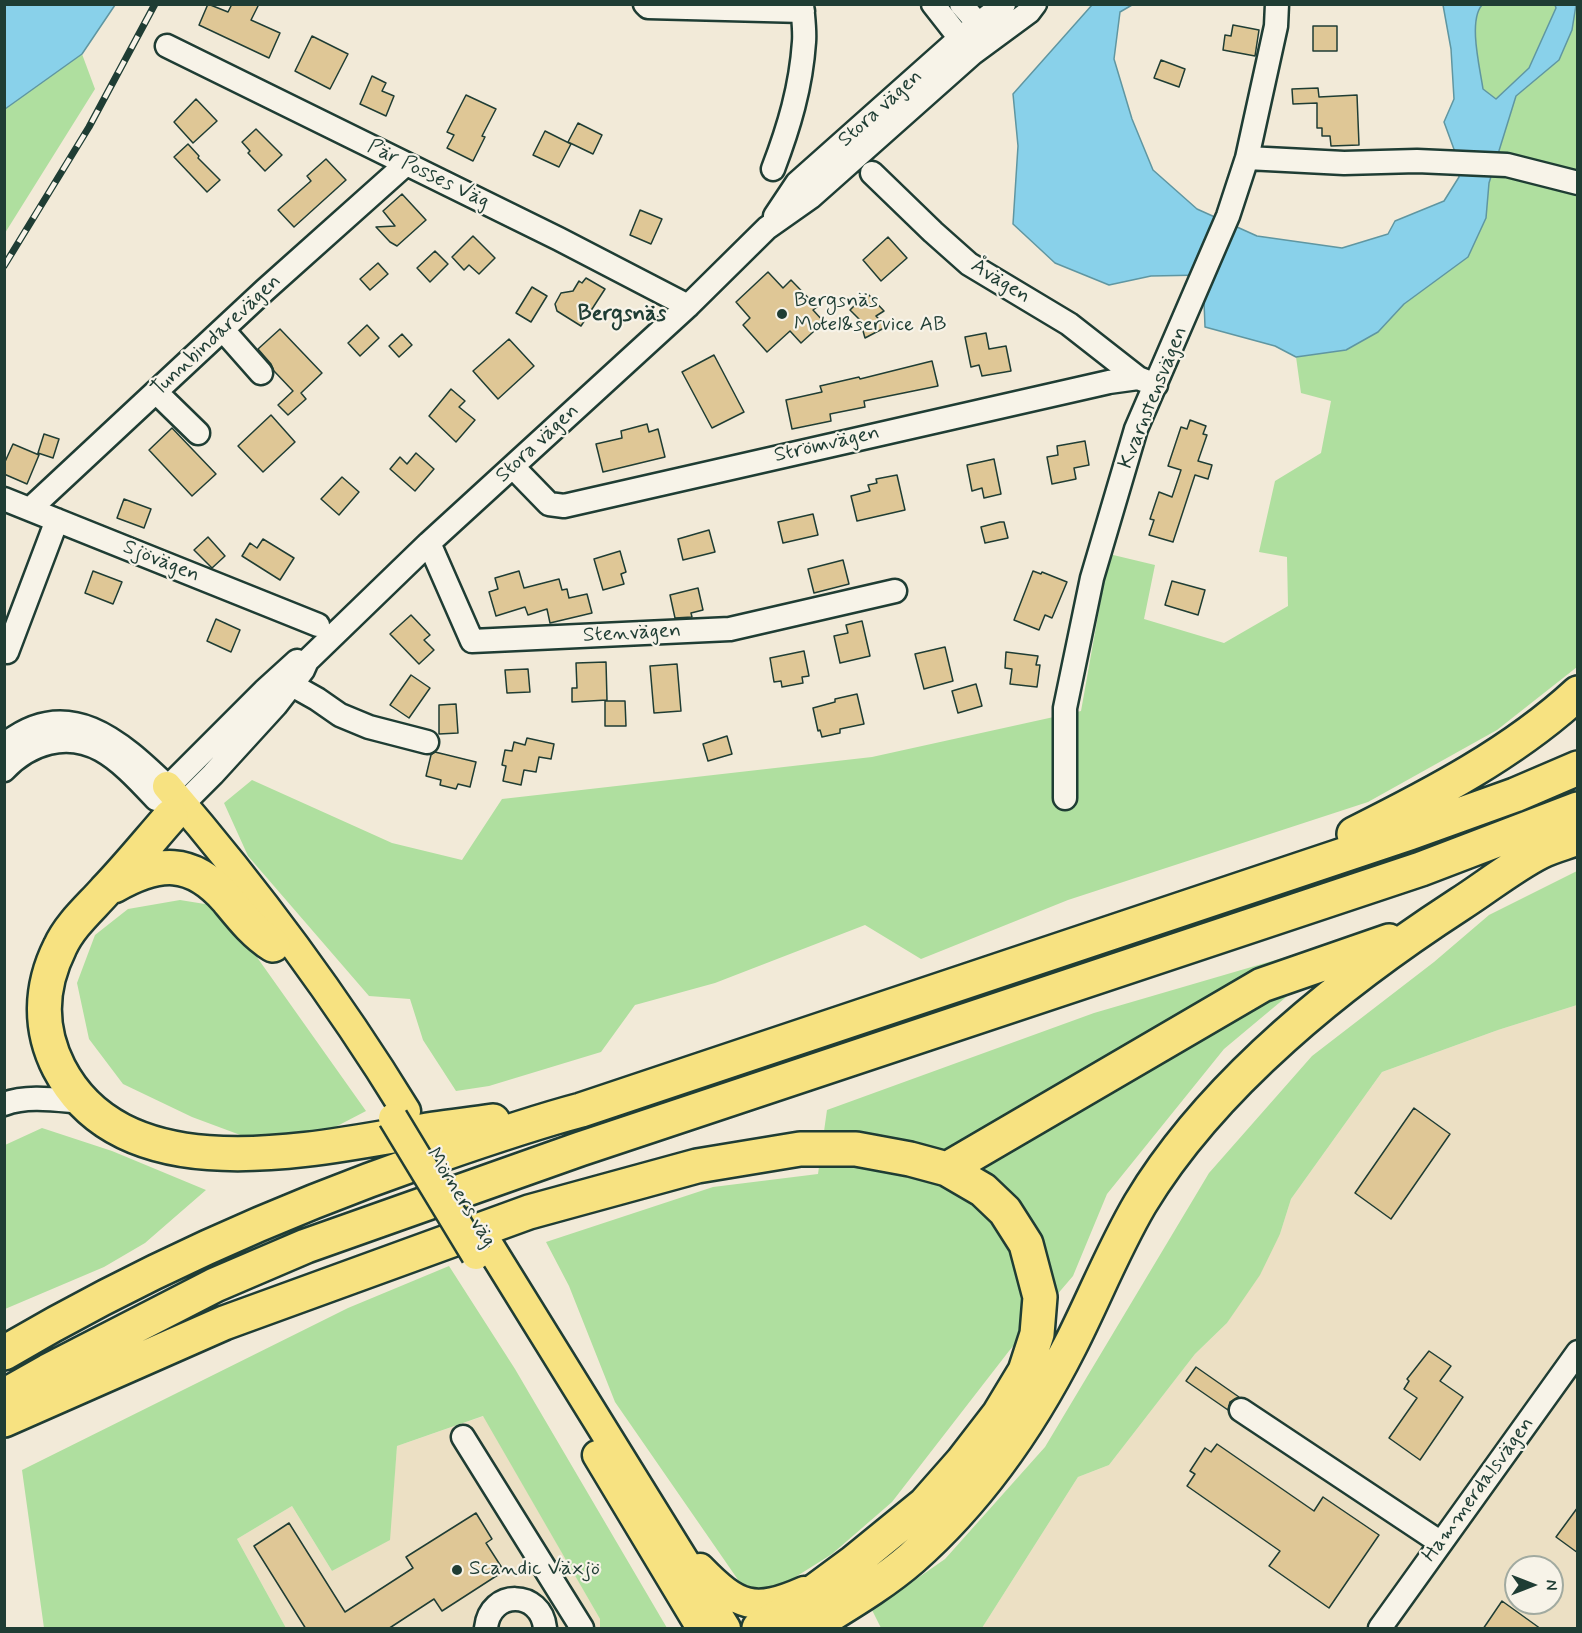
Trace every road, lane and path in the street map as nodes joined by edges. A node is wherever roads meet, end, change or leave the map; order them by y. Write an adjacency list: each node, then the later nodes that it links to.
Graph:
1 (645, 4): 7 (street)
2 (933, 4): 10 (street)
3 (961, 4): 8 (street)
4 (1004, 4): 8 (street)
5 (1035, 4): 8 (street)
6 (1277, 4): 11 (street, Kvarnstensvägen)
7 (803, 8): 13 (street)
8 (985, 32): 10 (street, Stora vägen)
9 (167, 46): 12 (street, Pär Posses Väg)
10 (966, 46): 16 (street, Stora vägen)
11 (1247, 158): 15 (street); 19 (street, Kvarnstensvägen)
12 (406, 164): 16 (street, Pär Posses Väg); 17 (street, Tunnbindarevägen)
13 (773, 169)
14 (872, 173): 19 (street, Åvägen)
15 (1578, 183)
16 (688, 306): 22 (street, Stora vägen)
17 (223, 330): 18 (street); 20 (street, Tunnbindarevägen)
18 (261, 373)
19 (1147, 382): 22 (street, Strömvägen); 37 (street, Kvarnstensvägen)
20 (156, 392): 21 (street); 24 (street, Tunnbindarevägen)
21 (198, 433)
22 (513, 467): 26 (street, Stora vägen)
23 (4, 499): 24 (street, Sjövägen)
24 (30, 510): 25 (street, Sjövägen)
25 (57, 520): 28 (street, Sjövägen); 29 (street)
26 (429, 543): 27 (street, Stenvägen); 30 (street, Stora vägen)
27 (895, 591)
28 (318, 625)
29 (7, 652)
30 (307, 661): 31 (street, Stora vägen); 38 (street, Stora vägen)
31 (292, 685): 33 (street); 38 (street, Stora vägen)
32 (1578, 693): 42 (highway)
33 (427, 742)
34 (4, 746): 38 (street)
35 (1578, 768): 42 (highway)
36 (4, 770): 38 (street)
37 (1065, 798)
38 (169, 801): 41 (highway); 44 (main road, Mörners väg); 48 (main road, Mörners väg)
39 (1578, 809): 52 (highway)
40 (1578, 838): 43 (highway)
41 (105, 892): 44 (highway); 45 (highway)
42 (1231, 893): 47 (highway)
43 (1418, 931): 49 (highway); 66 (highway)
44 (273, 945): 48 (main road, Mörners väg)
45 (82, 1102): 46 (street); 47 (highway)
46 (4, 1104)
47 (581, 1110): 50 (highway)
48 (400, 1115): 57 (main road, Mörners väg)
49 (947, 1169): 54 (highway); 58 (highway)
50 (4, 1353)
51 (1573, 1367): 56 (street, Hammerdalsvägen)
52 (4, 1396)
53 (1241, 1410): 56 (street)
54 (4, 1420)
55 (463, 1437): 61 (street)
56 (1441, 1543): 67 (street, Hammerdalsvägen)
57 (664, 1546): 58 (main road); 62 (street); 63 (main road, Mörners väg); 64 (main road, Mörners väg)
58 (824, 1582): 65 (highway)
59 (486, 1629): 60 (street)
60 (545, 1629)
61 (582, 1629)
62 (684, 1629)
63 (701, 1629)
64 (726, 1629)
65 (759, 1629)
66 (809, 1629)
67 (1380, 1629)

